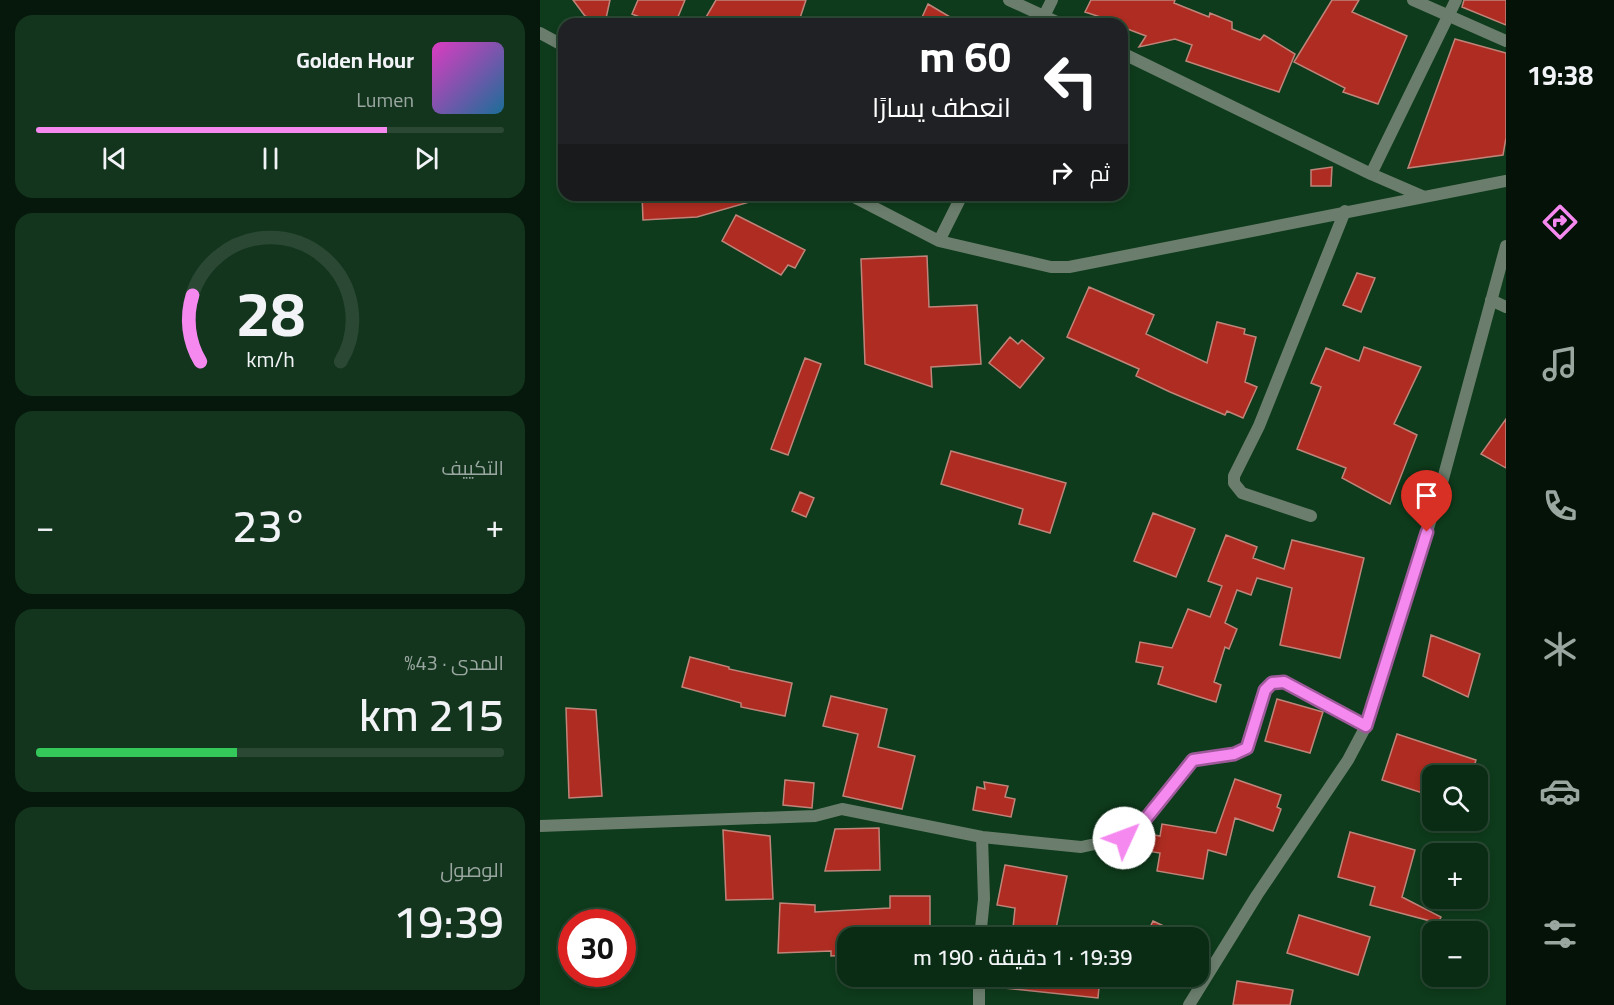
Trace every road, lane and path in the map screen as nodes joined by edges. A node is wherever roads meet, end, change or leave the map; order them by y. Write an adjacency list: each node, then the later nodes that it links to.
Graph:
1 (1009, 0): 6 (street)
2 (1052, 0): 7 (street)
3 (1413, 0): 5 (street)
4 (1456, 0): 5 (street)
5 (1449, 16): 9 (street); 12 (street)
6 (1039, 18)
7 (1043, 18)
8 (540, 33): 10 (street)
9 (1506, 41)
10 (558, 43)
11 (1128, 56): 12 (street)
12 (1371, 174): 14 (street)
13 (1506, 181): 14 (street)
14 (1422, 195): 17 (street)
15 (862, 201): 18 (street)
16 (959, 201): 18 (street)
17 (1345, 211): 18 (street); 22 (street)
18 (939, 241)
19 (1506, 246): 20 (street)
20 (1491, 300): 21 (street); 23 (street)
21 (1506, 307)
22 (1311, 516)
23 (1366, 726): 25 (street); 29 (street)
24 (540, 826): 25 (street)
25 (982, 837): 26 (street)
26 (981, 927)
27 (979, 987): 28 (street)
28 (979, 1005)
29 (1188, 1005)

